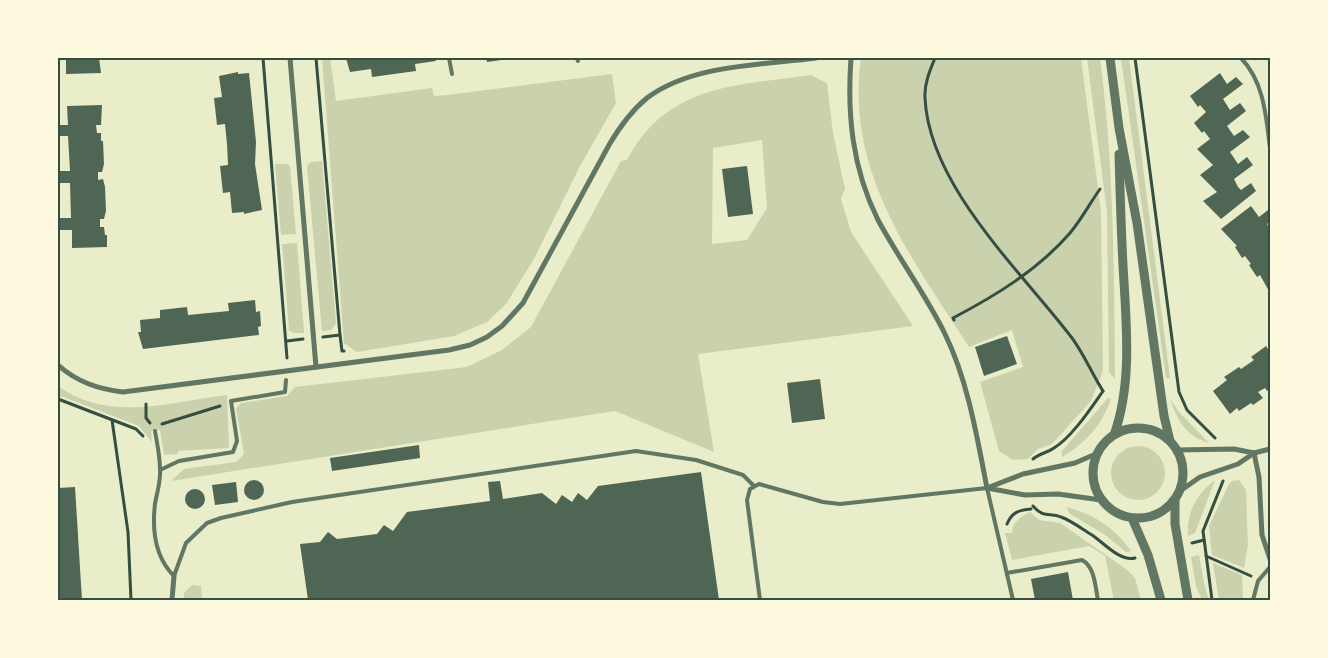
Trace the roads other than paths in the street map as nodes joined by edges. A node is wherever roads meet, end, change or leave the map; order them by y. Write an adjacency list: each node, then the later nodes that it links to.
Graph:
1 (290, 58): 11 (street)
2 (449, 58): 7 (lane)
3 (816, 58): 11 (street)
4 (851, 58): 22 (street)
5 (1110, 58): 8 (street)
6 (1241, 58): 9 (lane)
7 (452, 74)
8 (1119, 128): 14 (street); 15 (street)
9 (1270, 148)
10 (58, 365): 11 (street)
11 (316, 367)
12 (286, 380): 20 (lane)
13 (155, 431): 20 (lane)
14 (1114, 435): 15 (street); 18 (street)
15 (1170, 442): 17 (street)
16 (1270, 449): 19 (street)
17 (1176, 450): 19 (street); 23 (street)
18 (1098, 453): 22 (street); 24 (street)
19 (1254, 453): 23 (street); 27 (street)
20 (160, 470): 30 (lane)
21 (754, 486): 22 (lane); 30 (lane); 32 (lane)
22 (987, 488): 24 (street); 29 (lane)
23 (1180, 490): 25 (street)
24 (1101, 500): 26 (street)
25 (1175, 500): 26 (street); 36 (street)
26 (1132, 518): 35 (street)
27 (1270, 559)
28 (1270, 568): 37 (lane)
29 (1007, 573): 33 (lane); 34 (lane)
30 (174, 576): 31 (street)
31 (172, 600)
32 (760, 600)
33 (1013, 600)
34 (1098, 600)
35 (1161, 600)
36 (1188, 600)
37 (1253, 600)

